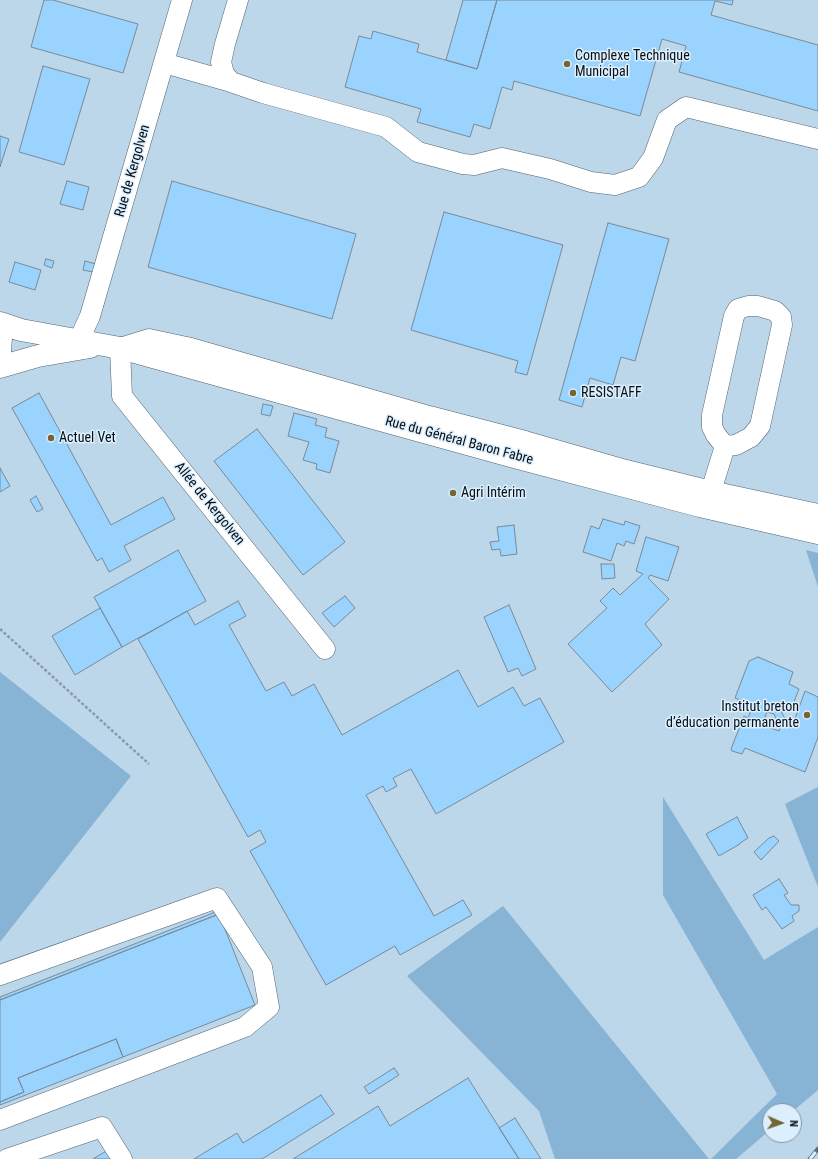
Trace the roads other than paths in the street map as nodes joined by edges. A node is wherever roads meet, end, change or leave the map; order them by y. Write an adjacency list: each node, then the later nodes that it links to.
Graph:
1 (182, 0): 3 (street, Rue de Kergolven)
2 (238, 0): 4 (street)
3 (164, 63): 4 (street); 8 (street, Rue de Kergolven)
4 (230, 82): 5 (street)
5 (818, 139)
6 (0, 323): 8 (main road, Rue du Général Baron Fabre)
7 (0, 332): 10 (main road)
8 (79, 340): 9 (main road, Rue du Général Baron Fabre)
9 (110, 346): 11 (main road); 13 (street); 15 (main road, Rue du Général Baron Fabre); 16 (street, Allée de Kergolven)
10 (0, 351)
11 (0, 367)
12 (725, 446): 12 (street); 13 (street)
13 (710, 491): 14 (street)
14 (818, 514)
15 (818, 533)
16 (325, 649)
17 (0, 975): 18 (street)
18 (0, 1120)
19 (7, 1159): 20 (street)
20 (122, 1159)

